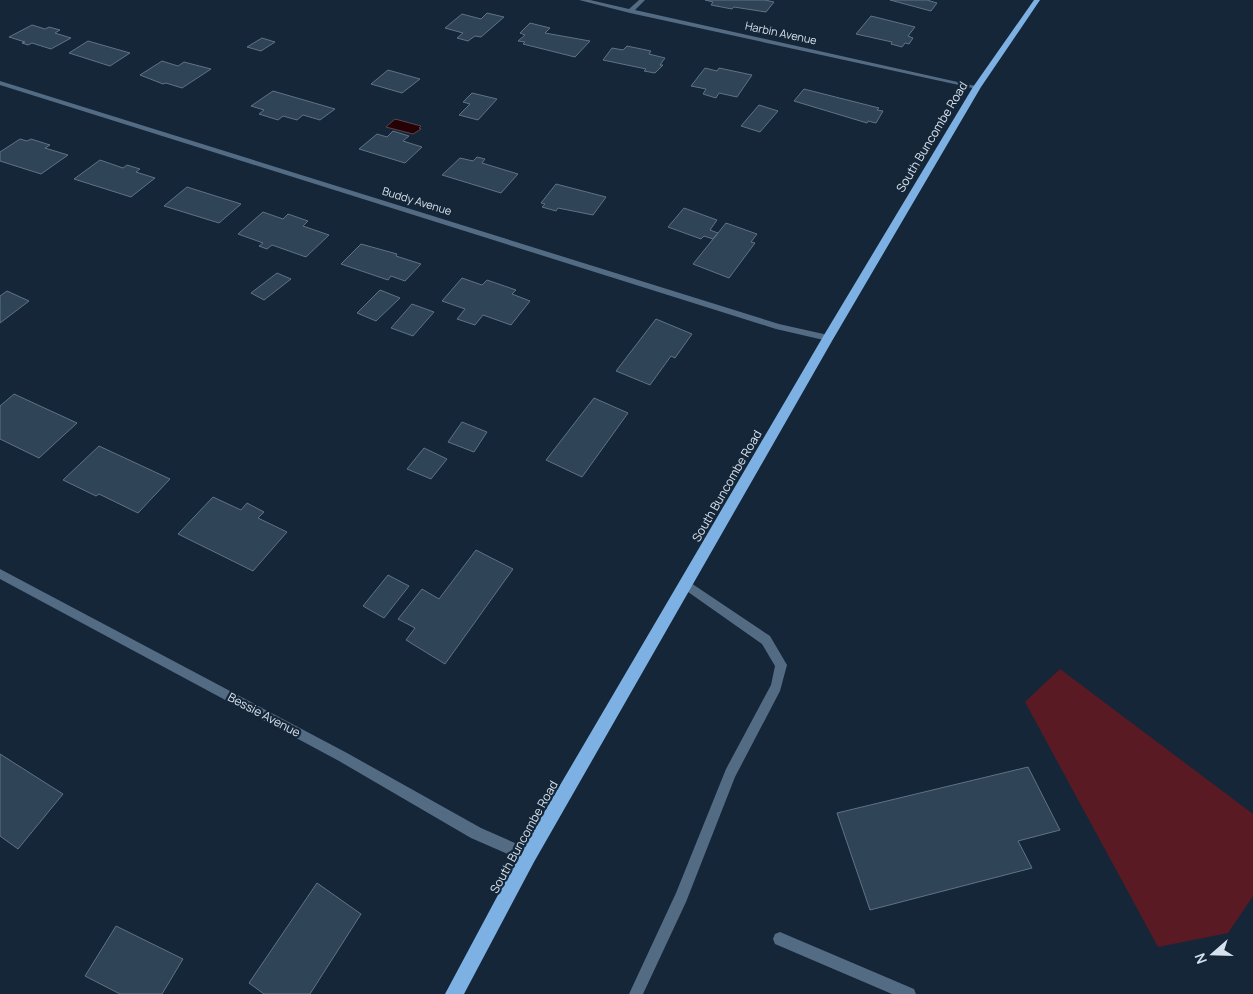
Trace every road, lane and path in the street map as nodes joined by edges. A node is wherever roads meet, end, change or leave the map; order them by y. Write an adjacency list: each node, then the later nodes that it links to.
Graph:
1 (582, 0): 4 (street, Harbin Avenue)
2 (642, 0): 4 (street)
3 (1037, 0): 6 (main road, South Buncombe Road)
4 (630, 11): 6 (street, Harbin Avenue)
5 (0, 83): 7 (street, Buddy Avenue)
6 (976, 88): 7 (main road, South Buncombe Road)
7 (828, 338): 9 (main road, South Buncombe Road)
8 (0, 574): 10 (street, Bessie Avenue)
9 (686, 584): 10 (main road, South Buncombe Road); 13 (street)
10 (528, 856): 12 (main road, South Buncombe Road)
11 (780, 939): 14 (street)
12 (454, 994)
13 (636, 994)
14 (909, 994)

